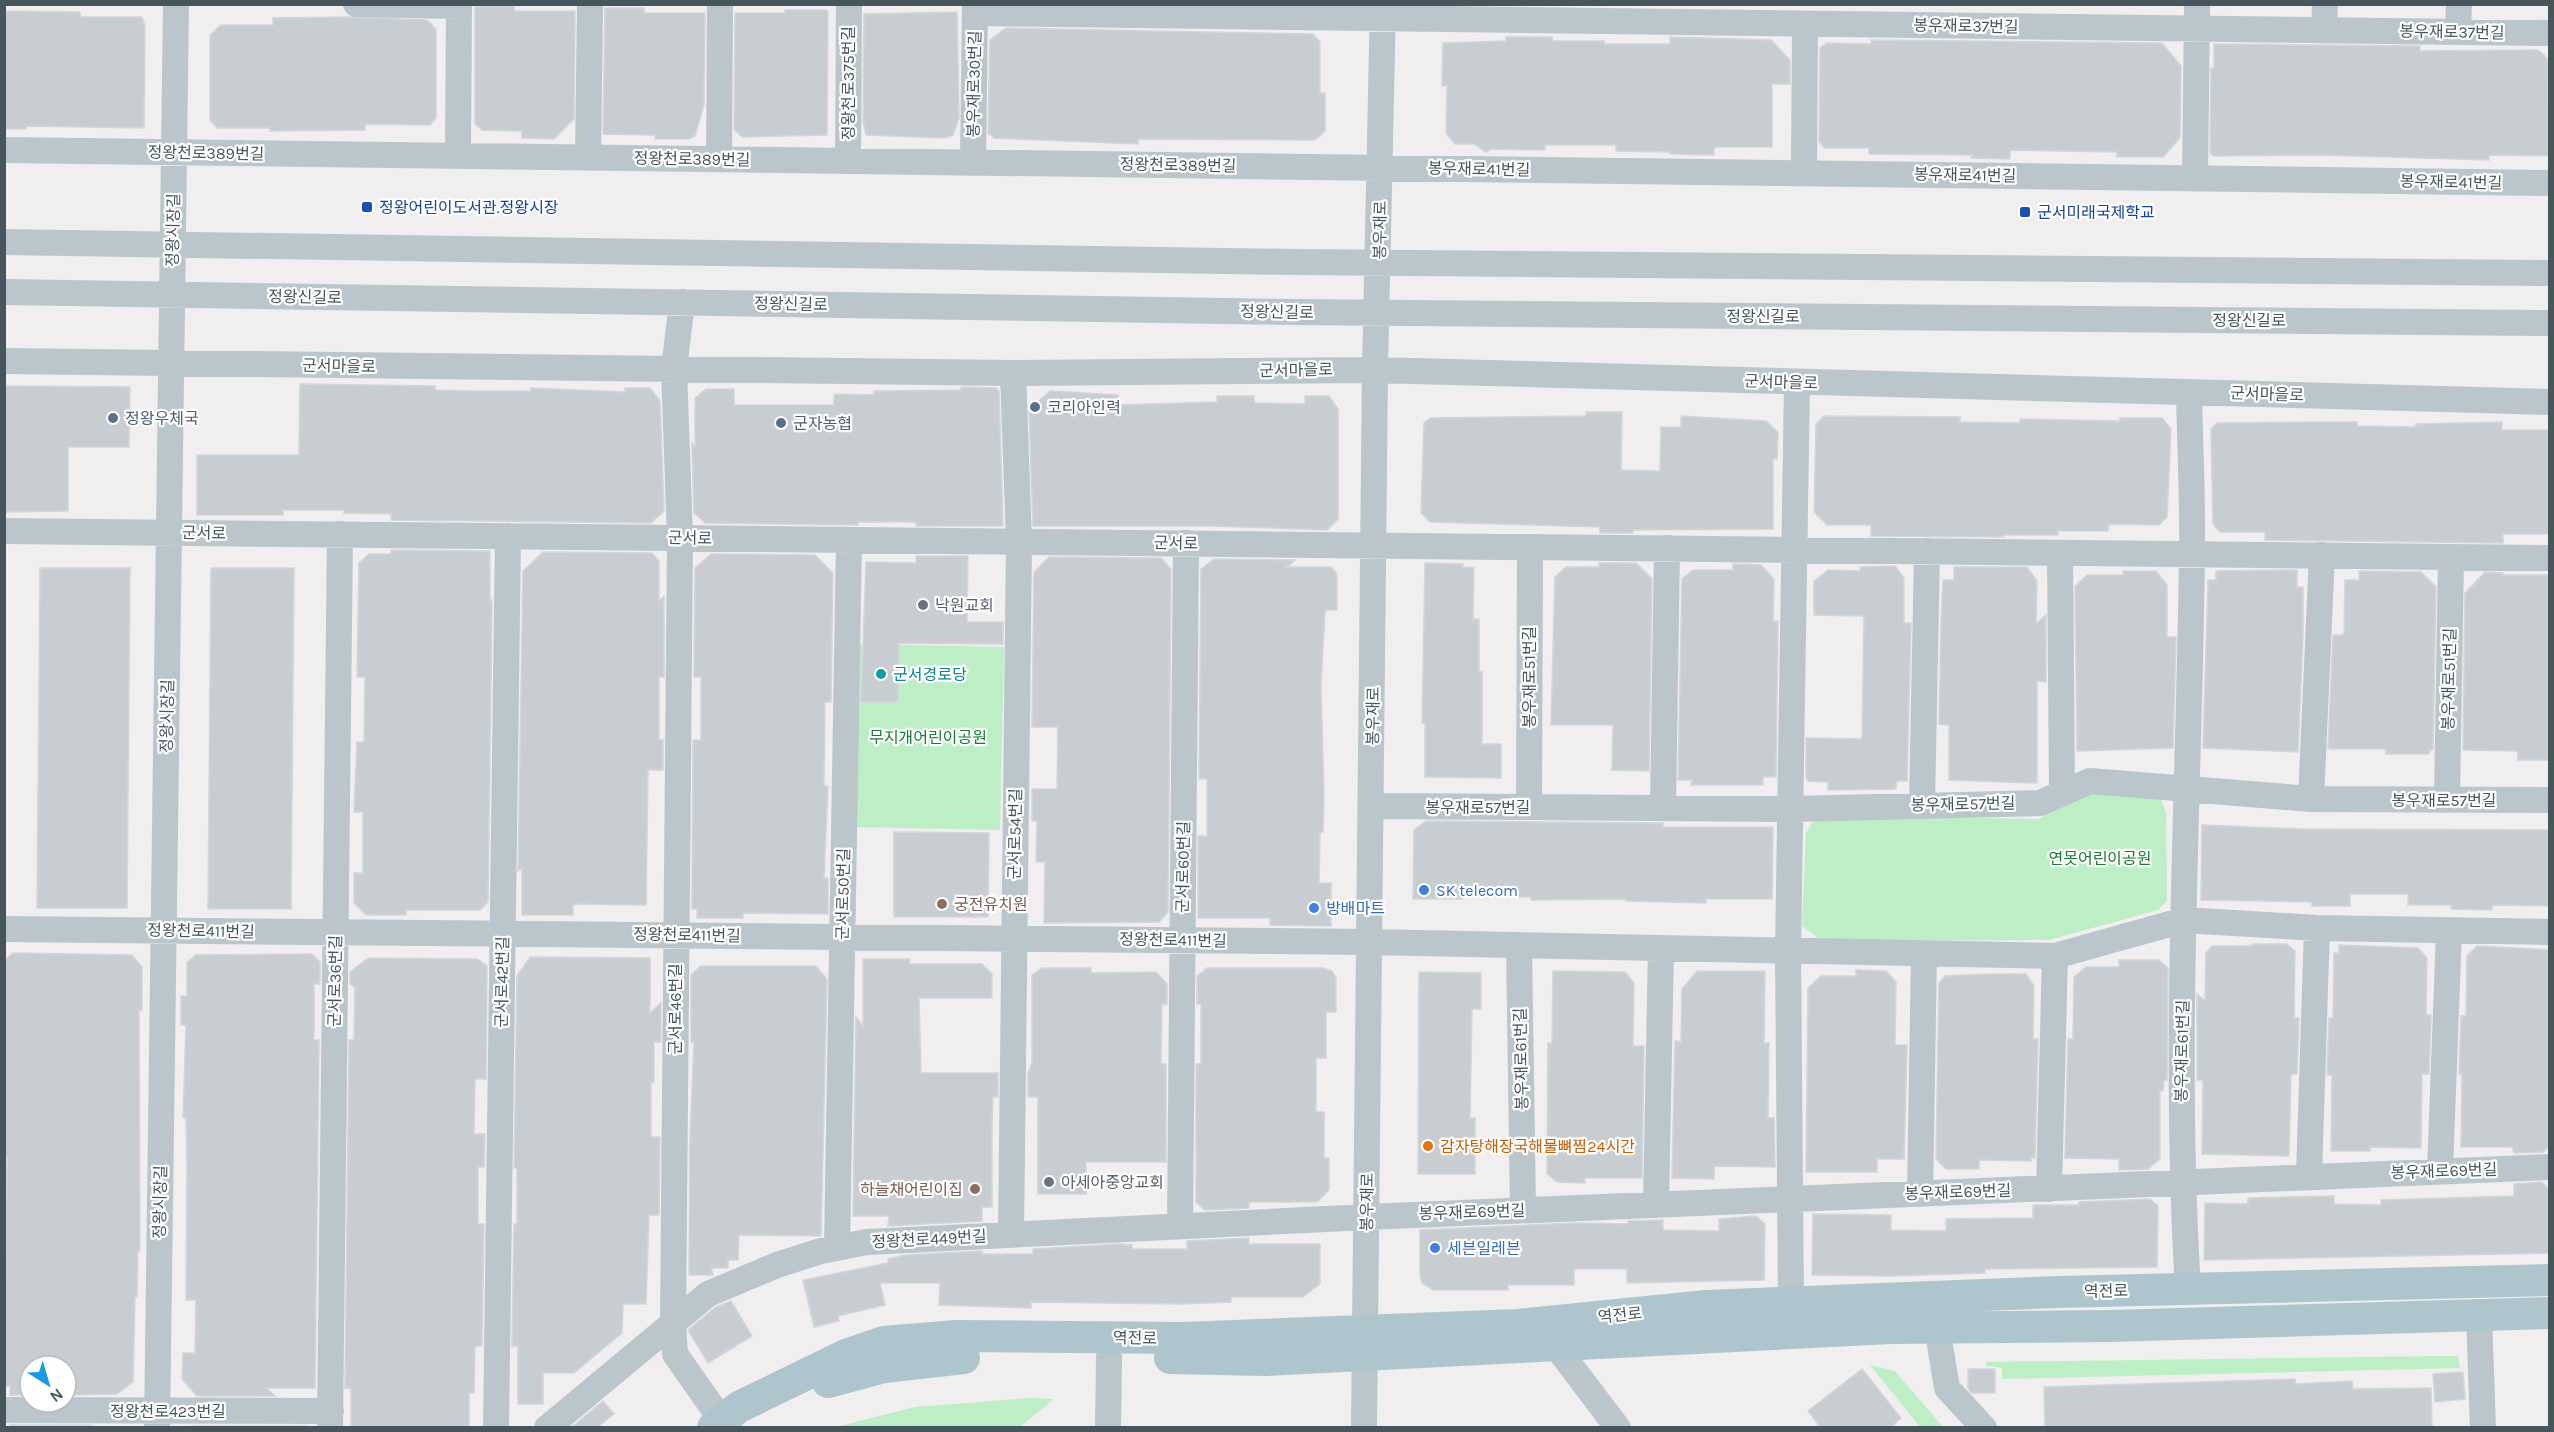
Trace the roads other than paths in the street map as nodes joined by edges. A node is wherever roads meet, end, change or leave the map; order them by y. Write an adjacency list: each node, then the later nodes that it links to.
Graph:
1 (176, 4): 21 (street, 정왕시장길)
2 (356, 4): 8 (street)
3 (590, 4): 23 (street)
4 (720, 4): 24 (street)
5 (849, 4): 25 (street, 정왕천로375번길)
6 (2325, 4): 17 (street)
7 (2459, 4): 18 (street)
8 (459, 5): 22 (street)
9 (975, 9): 10 (street, 봉우재로37번길); 26 (street, 봉우재로30번길)
10 (1105, 10): 11 (street, 봉우재로37번길)
11 (1236, 10): 12 (street, 봉우재로37번길)
12 (1382, 11): 16 (street, 봉우재로37번길); 27 (street, 봉우재로)
13 (1934, 15): 14 (street, 봉우재로37번길); 16 (street, 봉우재로37번길)
14 (2071, 16): 15 (street, 봉우재로37번길)
15 (2197, 17): 17 (street, 봉우재로37번길); 29 (street)
16 (1805, 24): 28 (street)
17 (2324, 30): 18 (street, 봉우재로37번길)
18 (2458, 32): 19 (street, 봉우재로37번길)
19 (2550, 33)
20 (4, 150): 21 (street, 정왕천로389번길)
21 (174, 152): 22 (street, 정왕천로389번길); 32 (street, 정왕시장길)
22 (458, 156): 23 (street, 정왕천로389번길)
23 (588, 158): 24 (street, 정왕천로389번길)
24 (719, 159): 25 (street, 정왕천로389번길)
25 (848, 161): 26 (street, 정왕천로389번길)
26 (974, 163): 27 (street, 정왕천로389번길)
27 (1380, 168): 28 (street, 봉우재로41번길); 33 (street, 봉우재로)
28 (1804, 173): 29 (street, 봉우재로41번길)
29 (2195, 178): 30 (street, 봉우재로41번길)
30 (2550, 183)
31 (4, 242): 32 (street)
32 (173, 245): 33 (street); 36 (street, 정왕시장길)
33 (1379, 263): 34 (street); 38 (street, 봉우재로)
34 (2550, 273)
35 (4, 292): 36 (street, 정왕신길로)
36 (172, 295): 37 (street, 정왕신길로); 41 (street, 정왕시장길)
37 (682, 302): 38 (street, 정왕신길로); 42 (street)
38 (1378, 312): 39 (street, 정왕신길로); 43 (street, 봉우재로)
39 (2550, 322)
40 (4, 361): 41 (street, 군서마을로)
41 (172, 364): 42 (street, 군서마을로); 49 (street, 정왕시장길)
42 (674, 369): 44 (street, 군서마을로); 52 (street)
43 (1375, 370): 44 (street, 군서마을로); 45 (street, 군서마을로); 56 (street, 봉우재로)
44 (1013, 373): 54 (street)
45 (1797, 382): 46 (street, 군서마을로); 59 (street)
46 (2189, 392): 47 (street, 군서마을로); 62 (street)
47 (2550, 402)
48 (4, 531): 49 (street, 군서로)
49 (169, 532): 50 (street, 군서로); 79 (street, 정왕시장길)
50 (340, 534): 51 (street, 군서로); 81 (street, 군서로36번길)
51 (508, 536): 52 (street, 군서로); 83 (street, 군서로42번길)
52 (680, 538): 53 (street, 군서로); 84 (street, 군서로46번길)
53 (849, 540): 54 (street, 군서로); 85 (street, 군서로50번길)
54 (1019, 541): 55 (street, 군서로); 86 (street, 군서로54번길)
55 (1186, 543): 56 (street, 군서로); 87 (street, 군서로60번길)
56 (1375, 545): 57 (street); 71 (street, 봉우재로)
57 (1530, 547): 58 (street); 73 (street, 봉우재로51번길)
58 (1667, 548): 59 (street); 74 (street)
59 (1795, 550): 60 (street); 75 (street)
60 (1927, 551): 61 (street); 72 (street)
61 (2060, 553): 62 (street); 67 (street)
62 (2192, 554): 63 (street); 66 (street)
63 (2322, 555): 64 (street); 68 (street)
64 (2451, 557): 65 (street); 69 (street, 봉우재로51번길)
65 (2550, 558)
66 (2185, 789): 67 (street, 봉우재로57번길); 68 (street, 봉우재로57번길); 76 (street, 봉우재로61번길)
67 (2062, 792): 72 (street, 봉우재로57번길)
68 (2311, 799): 69 (street, 봉우재로57번길)
69 (2447, 800): 70 (street, 봉우재로57번길)
70 (2550, 800)
71 (1372, 806): 73 (street, 봉우재로57번길); 88 (street, 봉우재로)
72 (1922, 806): 75 (street, 봉우재로57번길)
73 (1529, 807): 74 (street, 봉우재로57번길)
74 (1663, 808): 75 (street, 봉우재로57번길)
75 (1792, 808): 91 (street)
76 (2184, 920): 77 (street); 93 (street); 97 (street, 봉우재로61번길)
77 (2317, 928): 80 (street); 96 (street)
78 (4, 929): 79 (street, 정왕천로411번길)
79 (164, 931): 81 (street, 정왕천로411번길); 118 (street, 정왕시장길)
80 (2449, 931): 82 (street); 95 (street)
81 (336, 932): 83 (street, 정왕천로411번길); 119 (street, 군서로36번길)
82 (2550, 932)
83 (503, 933): 84 (street, 정왕천로411번길); 121 (street, 군서로42번길)
84 (676, 935): 85 (street, 정왕천로411번길); 112 (street, 군서로46번길)
85 (842, 937): 86 (street, 정왕천로411번길); 106 (street, 군서로50번길)
86 (1014, 938): 87 (street, 정왕천로411번길); 105 (street, 군서로54번길)
87 (1183, 940): 88 (street, 정왕천로411번길); 104 (street, 군서로60번길)
88 (1370, 942): 89 (street); 103 (street, 봉우재로)
89 (1519, 945): 90 (street); 102 (street, 봉우재로61번길)
90 (1661, 948): 91 (street); 101 (street)
91 (1788, 951): 92 (street); 100 (street)
92 (1924, 954): 93 (street); 99 (street)
93 (2055, 956): 98 (street)
94 (2550, 1167): 95 (street, 봉우재로69번길)
95 (2440, 1171): 96 (street, 봉우재로69번길)
96 (2309, 1175): 97 (street, 봉우재로69번길)
97 (2181, 1183): 98 (street, 봉우재로69번길); 108 (street, 봉우재로61번길)
98 (2049, 1188): 99 (street, 봉우재로69번길)
99 (1920, 1194): 100 (street, 봉우재로69번길)
100 (1789, 1199): 101 (street, 봉우재로69번길); 109 (street)
101 (1656, 1205): 102 (street, 봉우재로69번길)
102 (1523, 1210): 103 (street, 봉우재로69번길)
103 (1367, 1217): 104 (street, 정왕천로449번길); 114 (street, 봉우재로)
104 (1180, 1226): 105 (street, 정왕천로449번길)
105 (1011, 1234): 106 (street, 정왕천로449번길)
106 (837, 1248): 112 (street, 정왕천로449번길)
107 (2550, 1280): 108 (main road, 역전로)
108 (2188, 1289): 109 (main road, 역전로)
109 (1791, 1303): 114 (main road, 역전로)
110 (2550, 1313): 111 (main road, 역전로)
111 (2479, 1315): 113 (main road, 역전로); 127 (street)
112 (673, 1323): 120 (street, 군서로46번길); 122 (street, 정왕천로449번길)
113 (1937, 1327): 115 (main road, 역전로); 126 (street)
114 (1365, 1342): 115 (main road, 역전로); 116 (main road, 역전로); 120 (main road, 역전로); 124 (street, 봉우재로)
115 (1555, 1345): 125 (street)
116 (1109, 1357): 120 (main road, 역전로); 123 (street)
117 (4, 1410): 118 (street, 정왕천로423번길)
118 (157, 1419): 119 (street, 정왕천로423번길)
119 (331, 1420)
120 (727, 1426)
121 (496, 1428)
122 (547, 1428)
123 (1108, 1428)
124 (1364, 1428)
125 (1618, 1428)
126 (1984, 1428)
127 (2483, 1428)

